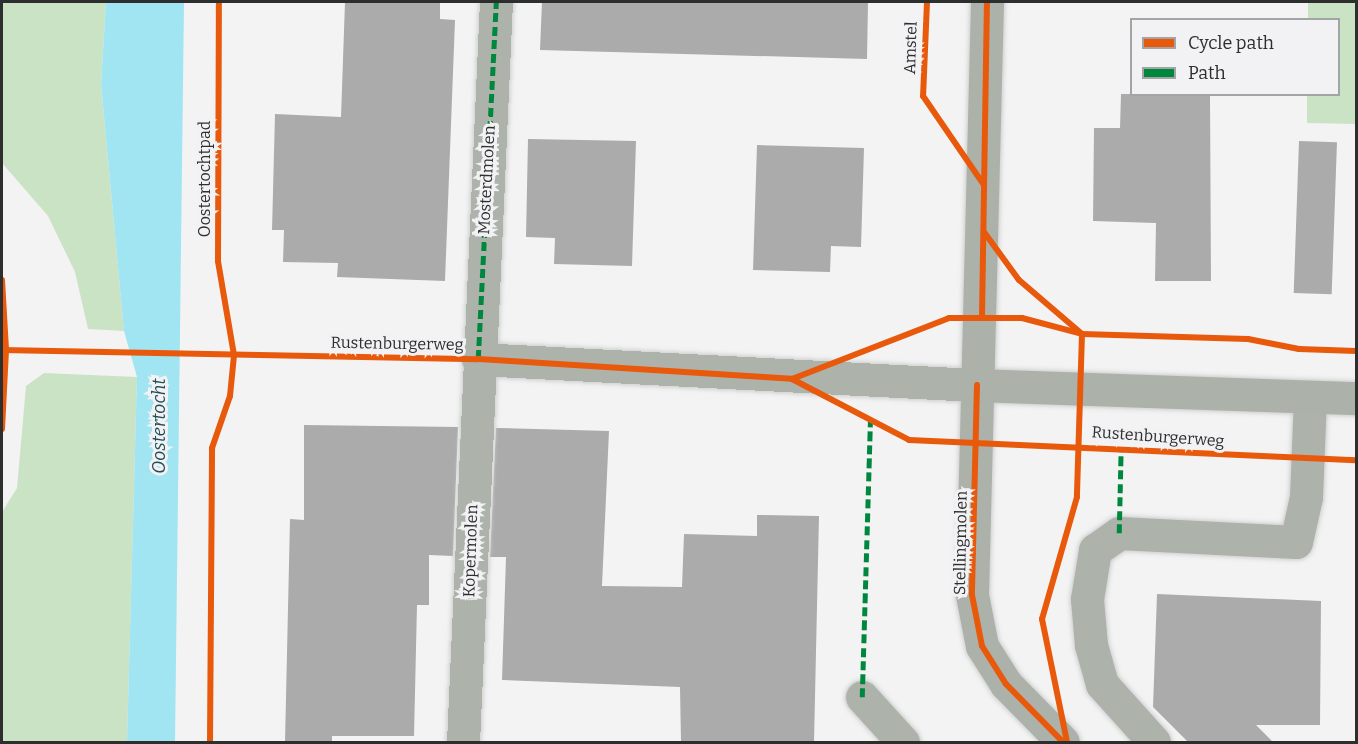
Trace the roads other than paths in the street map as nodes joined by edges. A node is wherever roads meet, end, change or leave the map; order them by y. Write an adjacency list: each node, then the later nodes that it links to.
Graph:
1 (496, 2): 3 (street, Mosterdmolen)
2 (987, 2): 4 (street)
3 (478, 359): 4 (street, Rustenburgerweg); 8 (street, Kopermolen)
4 (977, 385): 5 (street, Rustenburgerweg); 10 (street, Stellingmolen)
5 (1310, 397): 6 (street, Rustenburgerweg); 11 (street)
6 (1356, 398)
7 (862, 697): 9 (street)
8 (464, 742)
9 (903, 742)
10 (1063, 742)
11 (1154, 742)

